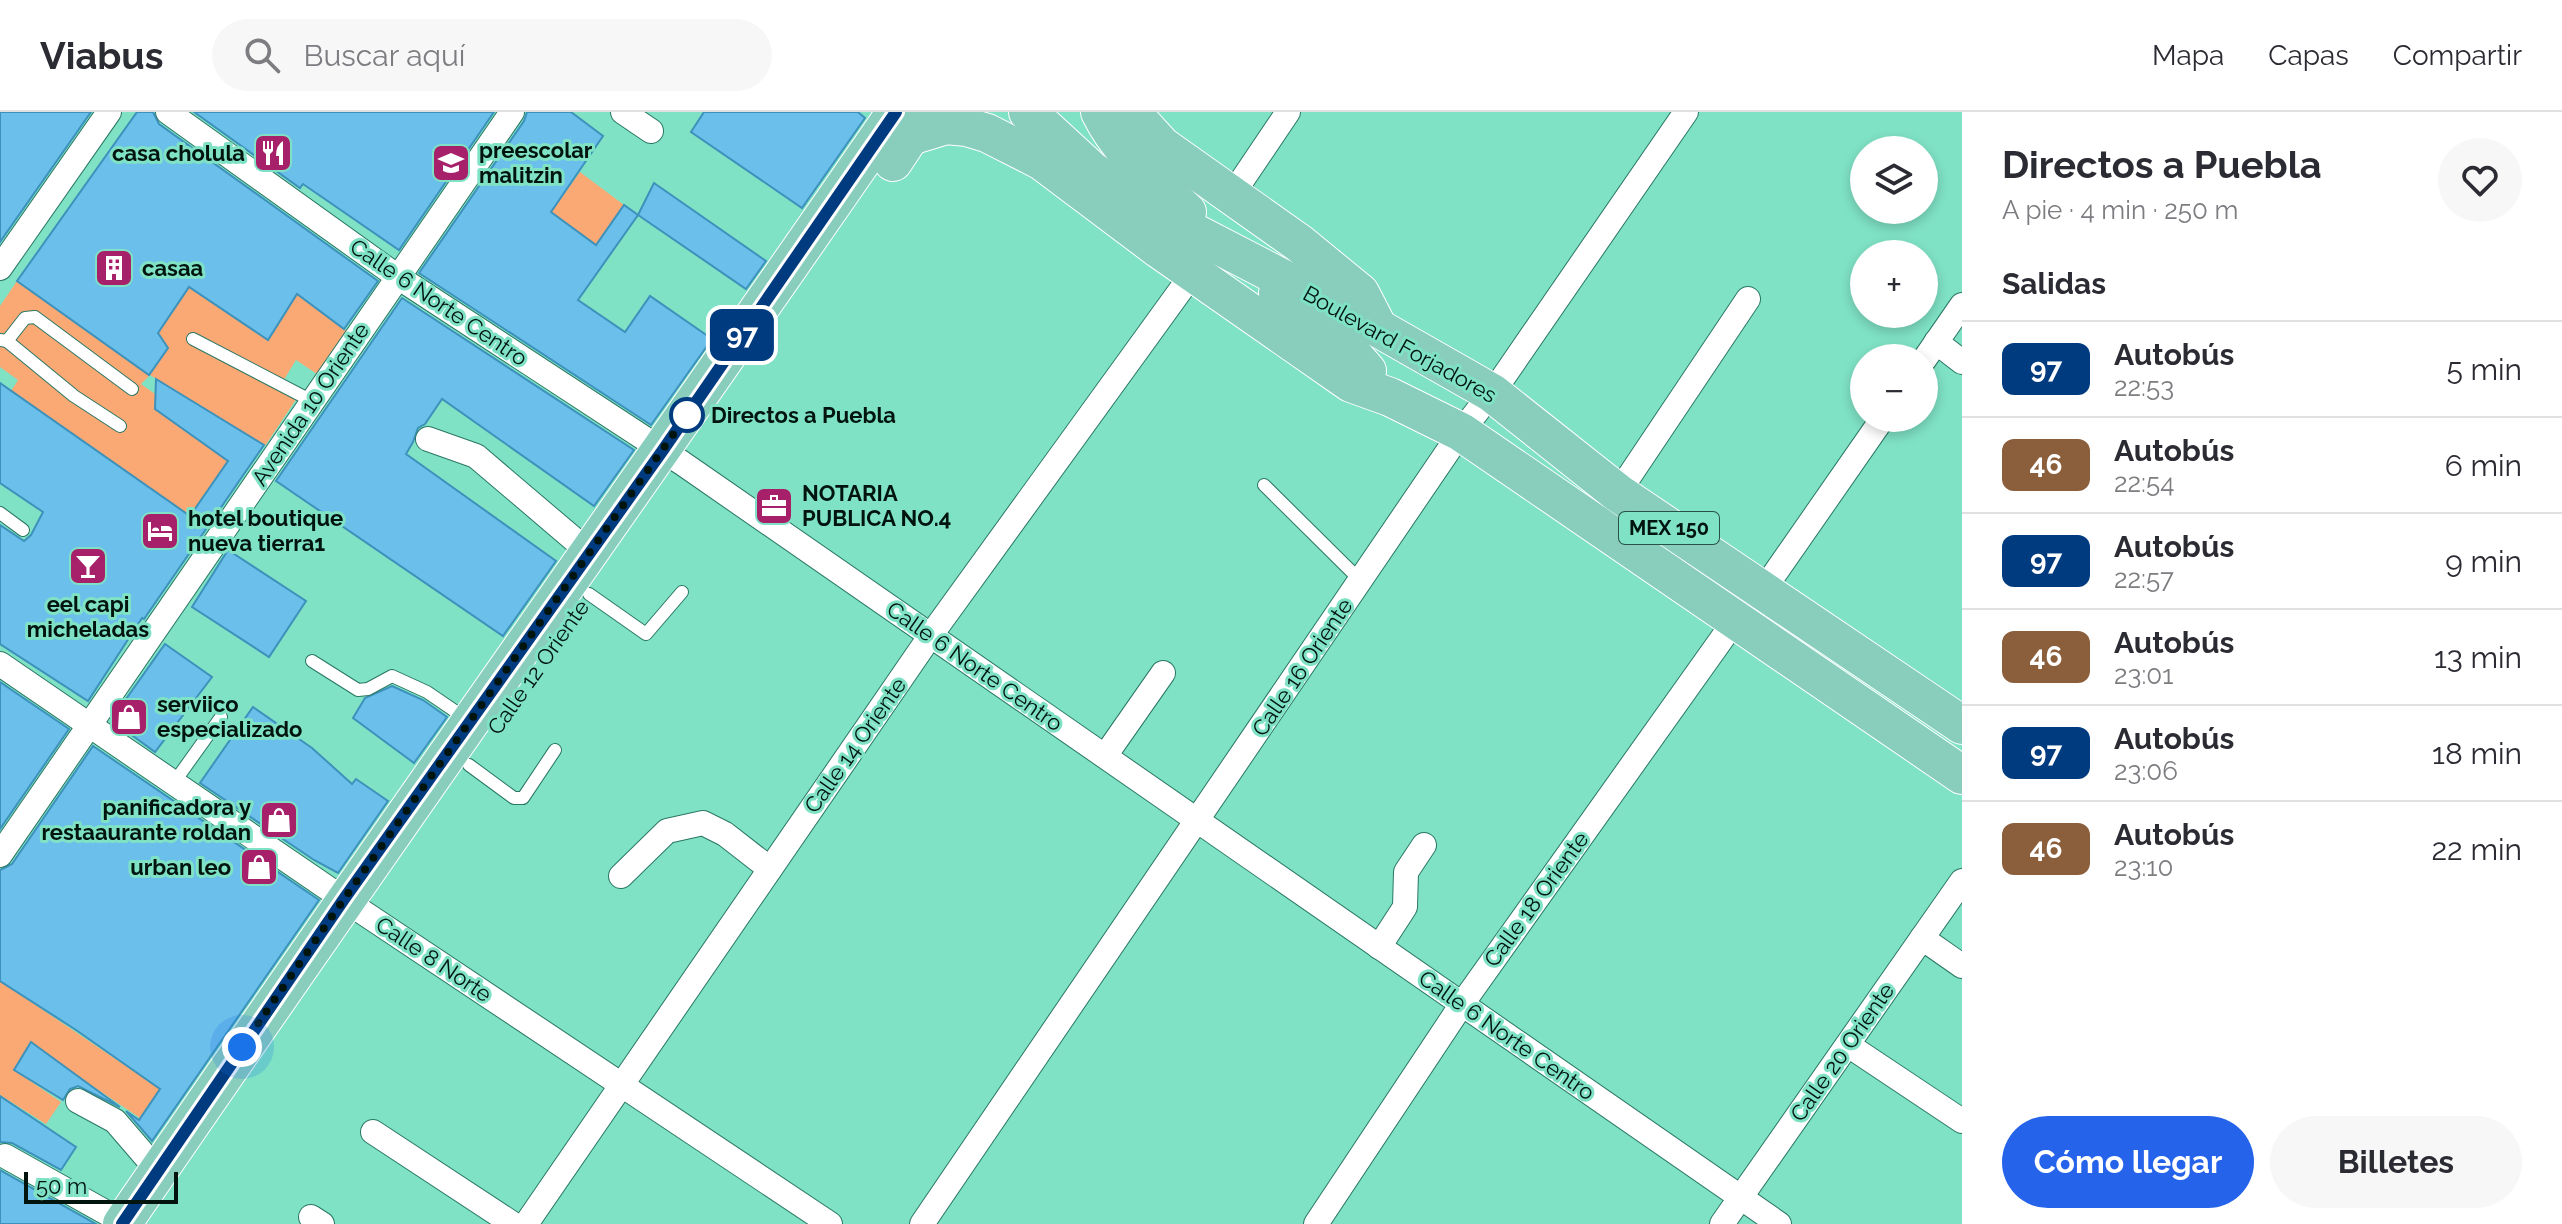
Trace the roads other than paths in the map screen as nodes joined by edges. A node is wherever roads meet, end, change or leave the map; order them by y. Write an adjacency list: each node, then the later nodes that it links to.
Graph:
1 (109, 112): 14 (street)
2 (168, 112): 16 (street, Calle 6 Norte Centro)
3 (512, 112): 16 (street, Avenida 10 Oriente)
4 (623, 112): 11 (street)
5 (1028, 112): 13 (main road, Boulevard Forjadores)
6 (1100, 112): 13 (main road, MEX 150)
7 (1131, 112): 12 (main road)
8 (1288, 112): 12 (street)
9 (1686, 112): 26 (street, Calle 16 Oriente)
10 (911, 120): 15 (main road); 33 (main road, Calle 12 Oriente)
11 (651, 131)
12 (1232, 195): 19 (main road)
13 (1224, 248): 19 (main road, Boulevard Forjadores); 27 (main road, MEX 150)
14 (0, 268)
15 (1193, 273): 27 (main road); 44 (street, Calle 14 Oriente)
16 (398, 277): 28 (street, Avenida 10 Oriente); 33 (street, Calle 6 Norte Centro)
17 (1748, 299): 35 (street)
18 (1962, 305): 22 (street)
19 (1378, 328): 26 (main road, Boulevard Forjadores / MEX 150)
20 (193, 339): 28 (lane)
21 (3, 340): 25 (lane); 29 (lane)
22 (1935, 344)
23 (1938, 354): 24 (street)
24 (1962, 362)
25 (132, 389)
26 (1492, 393): 30 (street, Calle 16 Oriente); 35 (main road, Boulevard Forjadores / MEX 150)
27 (1390, 397): 30 (main road, MEX 150)
28 (312, 401): 51 (street, Avenida 10 Oriente)
29 (120, 426)
30 (1461, 432): 39 (street, Calle 16 Oriente); 43 (main road, MEX 150)
31 (1873, 432): 41 (street)
32 (428, 439): 38 (street)
33 (672, 456): 38 (main road, Calle 12 Oriente); 42 (main road, Calle 12 Oriente); 44 (street, Calle 6 Norte Centro)
34 (1264, 485): 39 (lane)
35 (1618, 493): 41 (main road, Boulevard Forjadores / MEX 150)
36 (0, 513): 37 (lane)
37 (23, 530)
38 (590, 553): 49 (main road, Calle 12 Oriente)
39 (1360, 580): 57 (street, Calle 16 Oriente)
40 (682, 592): 42 (lane)
41 (1762, 592): 50 (main road, Boulevard Forjadores / MEX 150)
42 (589, 594): 54 (main road, Calle 12 Oriente)
43 (1736, 619): 55 (main road, MEX 150); 67 (street, Calle 18 Oriente)
44 (931, 635): 53 (street, Calle 6 Norte Centro); 60 (street, Calle 14 Oriente)
45 (312, 661): 49 (lane)
46 (0, 664): 51 (street, Calle 8 Norte)
47 (1163, 673): 53 (street)
48 (221, 717): 56 (lane)
49 (470, 722): 63 (main road, Calle 12 Oriente)
50 (1962, 725)
51 (90, 726): 56 (street, Calle 8 Norte); 59 (street, Avenida 10 Oriente)
52 (555, 750): 54 (lane)
53 (1105, 756): 57 (street, Calle 6 Norte Centro)
54 (469, 765): 63 (main road, Calle 12 Oriente)
55 (1962, 775)
56 (173, 784): 63 (street, Calle 8 Norte)
57 (1198, 821): 65 (street, Calle 6 Norte Centro); 80 (street, Calle 16 Oriente)
58 (1424, 845): 65 (street)
59 (0, 855)
60 (770, 869): 61 (street); 69 (street, Calle 14 Oriente)
61 (621, 876)
62 (1962, 881): 64 (street, Calle 20 Oriente)
63 (354, 906): 69 (street, Calle 8 Norte); 74 (main road, Calle 12 Oriente); 76 (main road, Calle 12 Oriente)
64 (1922, 938): 66 (street); 68 (street, Calle 20 Oriente)
65 (1379, 947): 67 (street, Calle 6 Norte Centro)
66 (1962, 966)
67 (1462, 1004): 75 (street, Calle 6 Norte Centro); 81 (street, Calle 18 Oriente)
68 (1848, 1045): 71 (street); 75 (street, Calle 20 Oriente)
69 (622, 1085): 78 (street, Calle 14 Oriente); 79 (street, Calle 8 Norte)
70 (78, 1101): 74 (street)
71 (1962, 1121)
72 (373, 1132): 77 (street)
73 (5, 1156): 76 (street)
74 (158, 1171): 76 (main road, Calle 12 Oriente)
75 (1741, 1198): 82 (street, Calle 20 Oriente); 83 (street, Calle 6 Norte Centro)
76 (132, 1223)
77 (513, 1224)
78 (526, 1224)
79 (830, 1224)
80 (922, 1224)
81 (1316, 1224)
82 (1722, 1224)
83 (1779, 1224)

